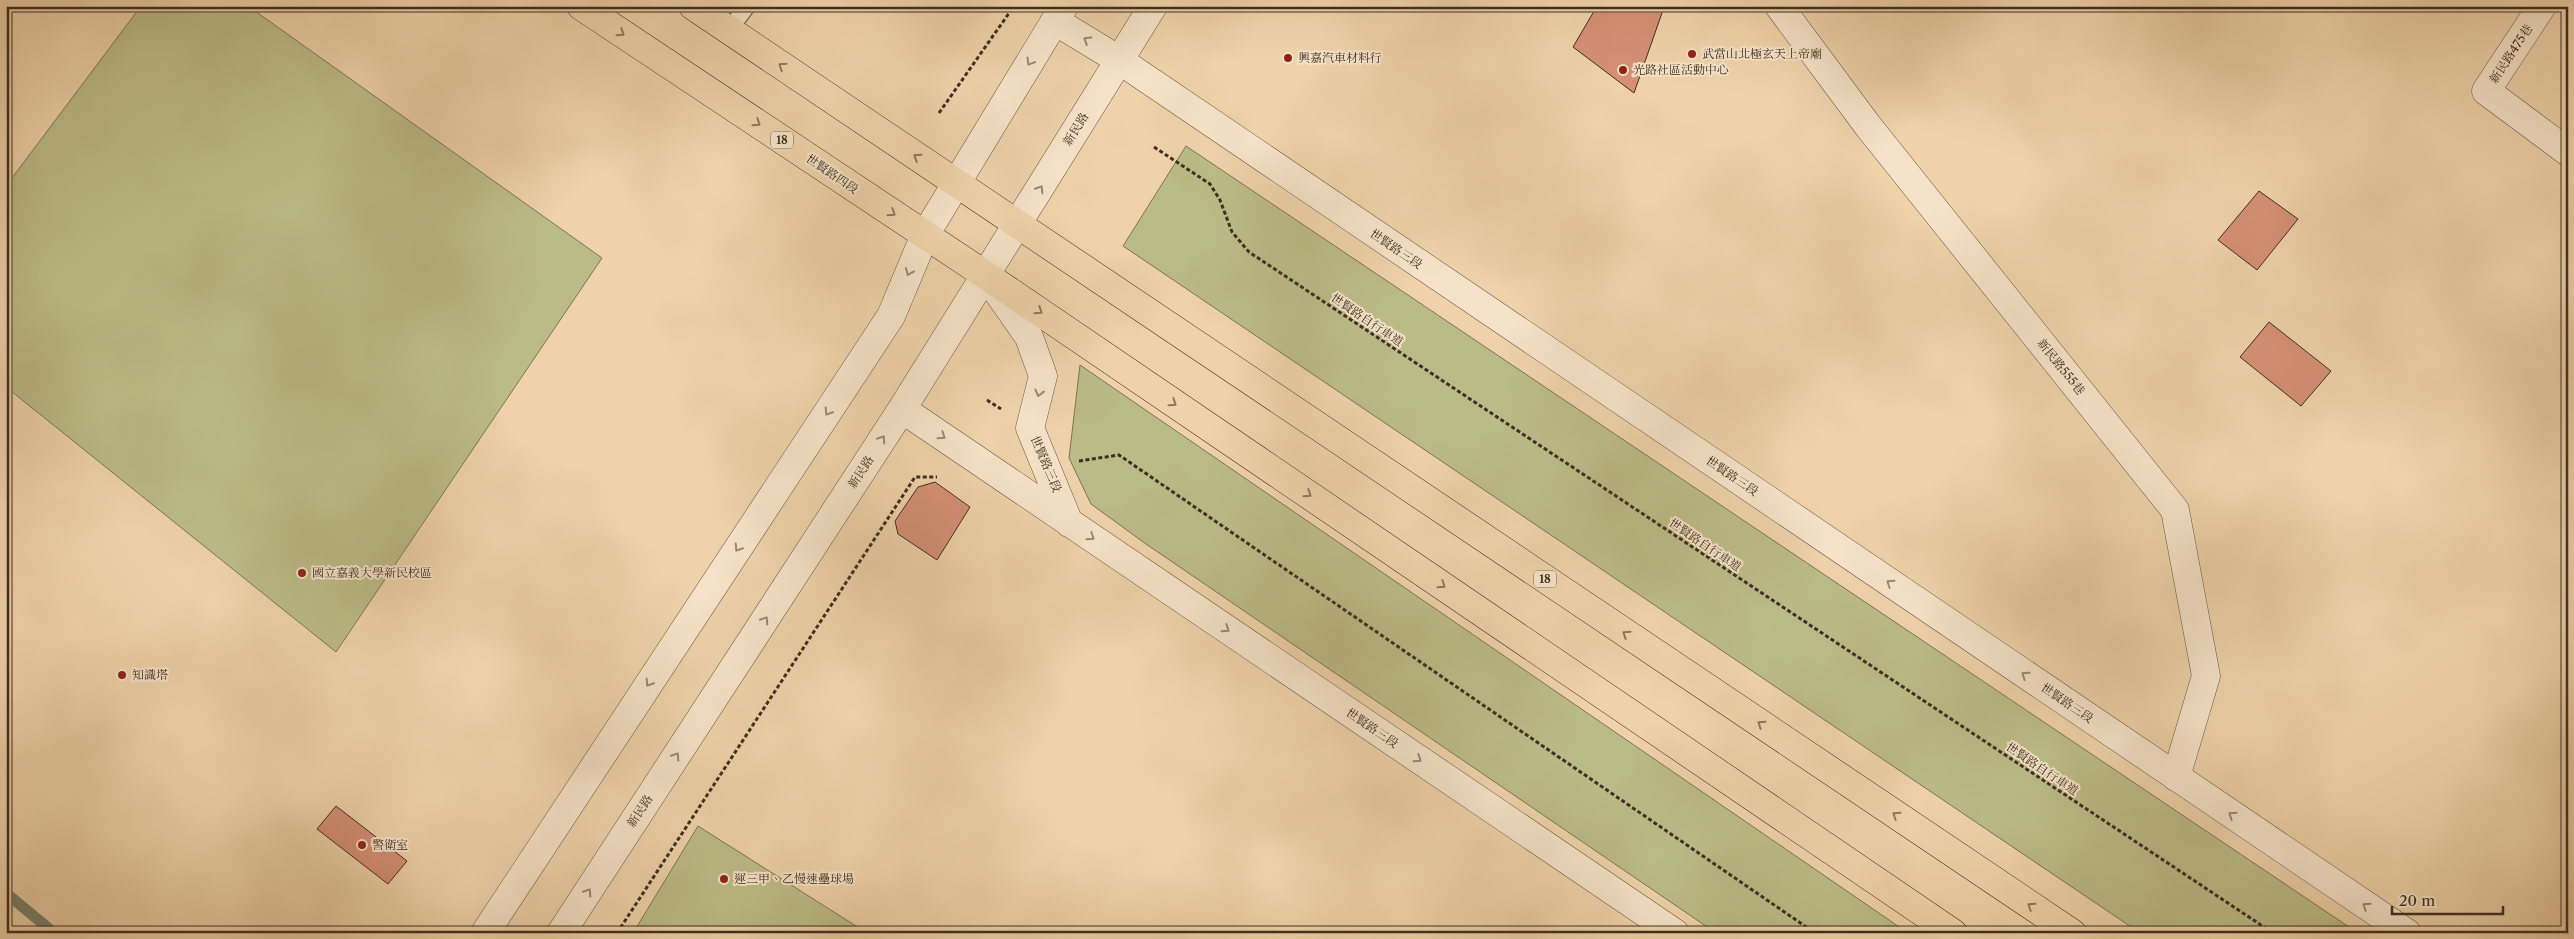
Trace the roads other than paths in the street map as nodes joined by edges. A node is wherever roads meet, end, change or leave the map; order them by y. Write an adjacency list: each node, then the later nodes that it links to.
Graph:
1 (581, 6): 13 (main road, 世賢路四段 / 18, one-way to 13)
2 (693, 6): 8 (main road, 18)
3 (747, 6): 8 (lane)
4 (1153, 6): 9 (street, 新民路)
5 (2542, 6): 10 (street, 新民路475巷)
6 (1787, 10): 17 (street, 新民路555巷)
7 (1060, 13): 9 (street, 世賢路三段, one-way to 7); 11 (street, one-way to 11)
8 (729, 30): 11 (main road, 18, one-way to 8)
9 (1119, 60): 12 (street, 新民路, one-way to 9); 17 (street, 世賢路三段, one-way to 9)
10 (2568, 152)
11 (958, 184): 12 (main road, 18); 13 (street)
12 (1018, 224): 14 (street, 新民路); 22 (main road, 18, one-way to 12)
13 (924, 235): 14 (main road, 世賢路四段 / 18); 18 (street, one-way to 18)
14 (984, 274): 15 (street, 新民路); 16 (street, 世賢路三段, one-way to 16); 21 (main road, 18, one-way to 21)
15 (902, 409): 16 (street, 世賢路三段, one-way to 16); 19 (street, 新民路, one-way to 15)
16 (1069, 523): 20 (street, 世賢路三段, one-way to 20)
17 (2176, 777): 23 (street, 世賢路三段, one-way to 17)
18 (486, 933)
19 (561, 933)
20 (1675, 933)
21 (1953, 933)
22 (2072, 933)
23 (2407, 933)

